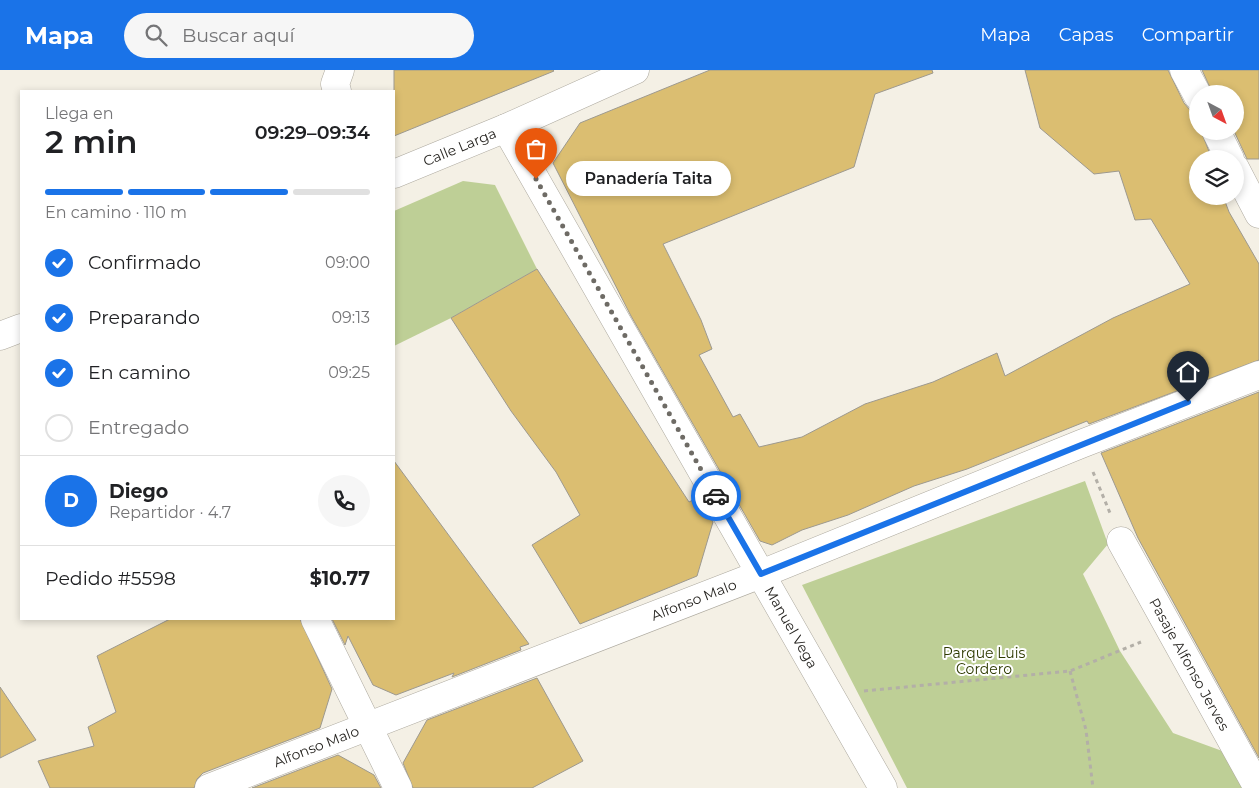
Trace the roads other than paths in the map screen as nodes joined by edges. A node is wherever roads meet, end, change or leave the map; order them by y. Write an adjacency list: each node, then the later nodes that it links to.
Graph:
1 (340, 70): 5 (street)
2 (635, 70): 6 (street, Calle Larga)
3 (1184, 70): 4 (street)
4 (1192, 85)
5 (337, 90)
6 (506, 128): 7 (street, Calle Larga); 14 (street, Manuel Vega)
7 (395, 174)
8 (1244, 185): 9 (street)
9 (1259, 214)
10 (20, 328): 11 (street)
11 (0, 336)
12 (1259, 375): 14 (street, Alfonso Malo)
13 (1121, 541): 20 (street, Pasaje Alfonso Jerves)
14 (761, 574): 16 (street, Alfonso Malo); 19 (street, Manuel Vega)
15 (315, 620): 16 (street)
16 (368, 727): 17 (street, Alfonso Malo); 18 (street)
17 (209, 788)
18 (398, 788)
19 (883, 788)
20 (1258, 788)

